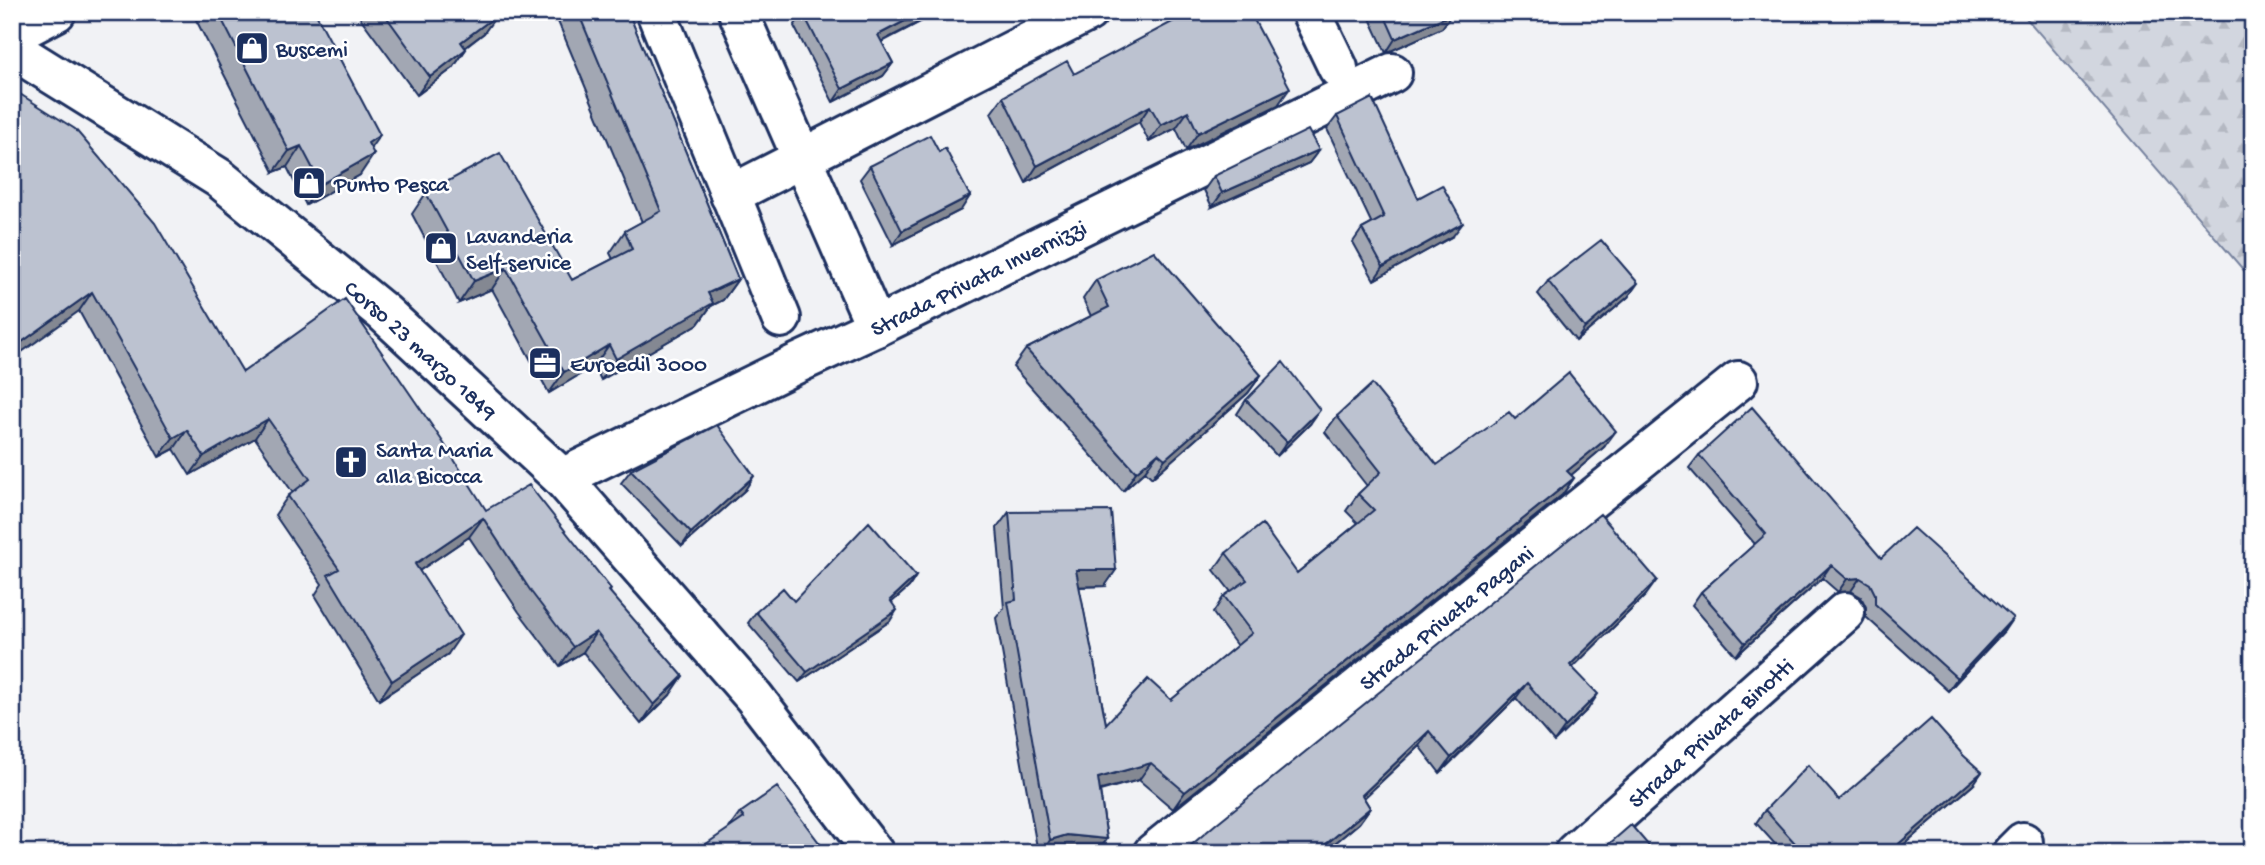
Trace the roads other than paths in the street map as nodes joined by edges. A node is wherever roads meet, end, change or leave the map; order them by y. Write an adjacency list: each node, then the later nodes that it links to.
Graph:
1 (56, 12): 6 (street)
2 (656, 12): 11 (street)
3 (738, 12): 10 (street)
4 (1088, 12): 10 (street)
5 (1311, 12): 8 (street)
6 (12, 36)
7 (12, 49): 15 (street, Corso 23 marzo 1849)
8 (1338, 68)
9 (1392, 73): 13 (street, Strada Privata Invernizzi)
10 (803, 159): 11 (street); 13 (street)
11 (730, 195): 12 (street)
12 (781, 318)
13 (876, 327): 15 (street, Strada Privata Invernizzi)
14 (1738, 381): 18 (street, Strada Privata Pagani)
15 (562, 478): 17 (street, Corso 23 marzo 1849)
16 (1845, 612): 19 (street, Strada Privata Binotti)
17 (874, 853)
18 (1153, 853)
19 (1574, 853)

